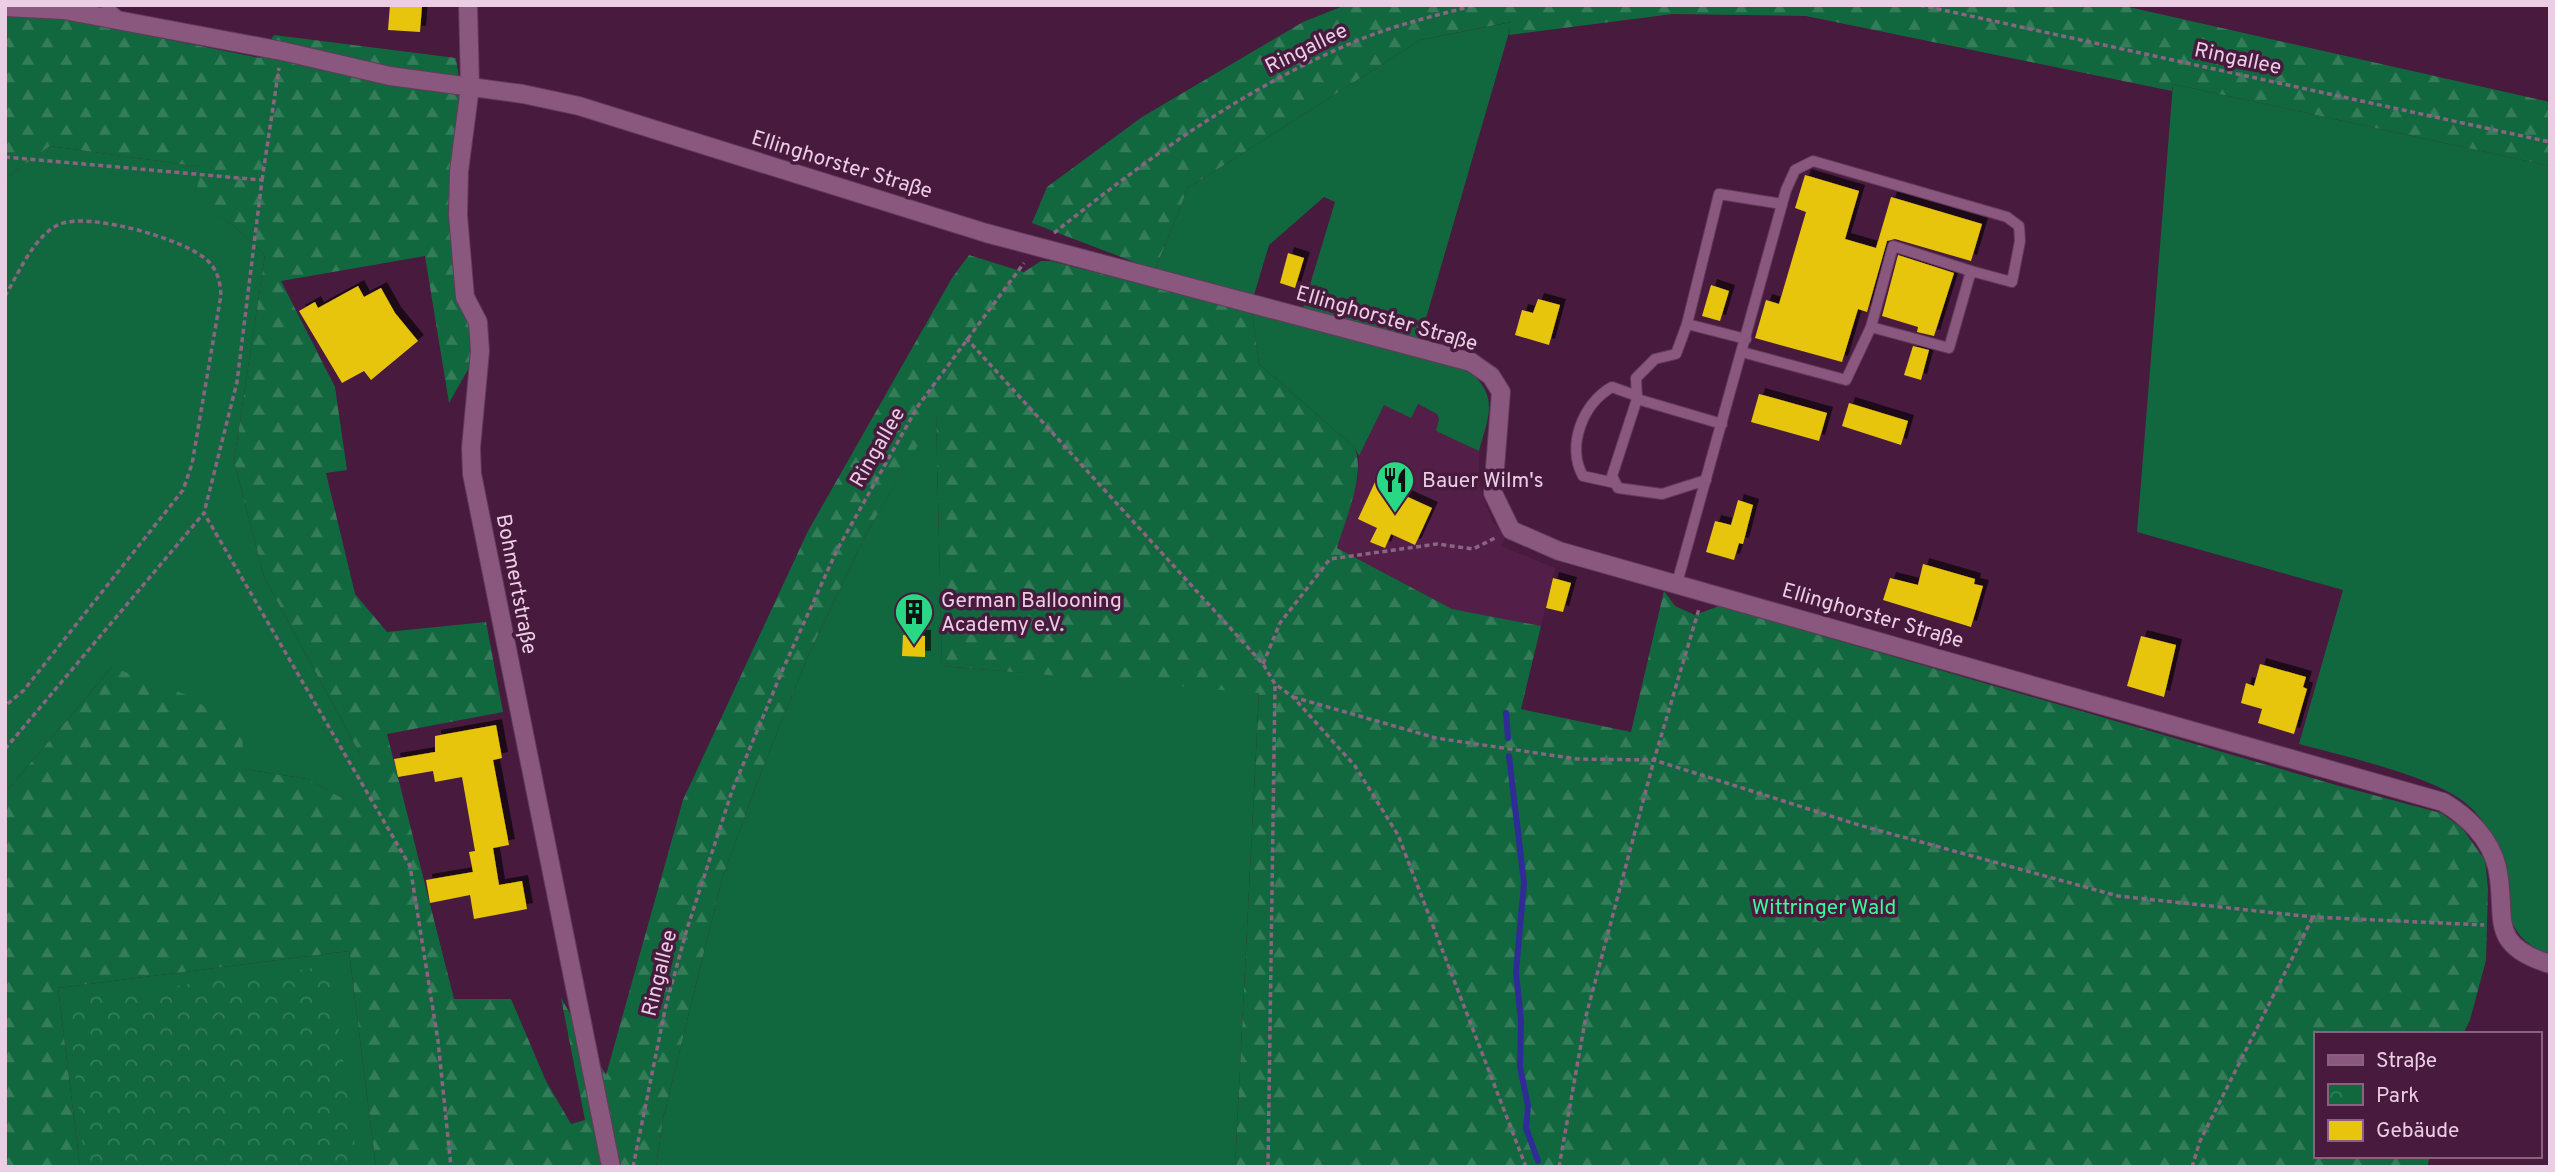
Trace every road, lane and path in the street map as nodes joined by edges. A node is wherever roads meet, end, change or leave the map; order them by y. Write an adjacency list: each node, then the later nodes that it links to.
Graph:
1 (106, 5): 6 (lane)
2 (468, 5): 8 (street, Bohmertstraße)
3 (1476, 5): 13 (path, Ringallee)
4 (1920, 5): 9 (path, Ringallee)
5 (5, 8): 6 (street, Ellinghorster Straße)
6 (124, 21): 7 (street, Ellinghorster Straße)
7 (282, 51): 8 (street, Ellinghorster Straße); 11 (path)
8 (470, 87): 13 (street, Ellinghorster Straße); 39 (street, Bohmertstraße)
9 (2550, 142)
10 (5, 157): 11 (path)
11 (262, 180): 25 (path)
12 (1783, 204): 14 (lane); 16 (lane); 19 (lane)
13 (1037, 247): 18 (path, Ringallee); 26 (street, Ellinghorster Straße)
14 (1971, 271): 17 (lane); 17 (lane)
15 (5, 296): 32 (path)
16 (1687, 324): 19 (lane); 21 (lane)
17 (1871, 327): 20 (lane)
18 (966, 338): 29 (path); 40 (path, Ringallee)
19 (1746, 338): 20 (lane)
20 (1742, 352): 22 (lane)
21 (1637, 398): 22 (lane); 24 (lane); 24 (lane)
22 (1722, 424): 23 (lane)
23 (1706, 480): 24 (lane); 27 (lane)
24 (1615, 483)
25 (204, 513): 33 (path); 38 (path)
26 (1511, 530): 27 (street, Ellinghorster Straße); 29 (path)
27 (1677, 583): 28 (street, Ellinghorster Straße)
28 (1705, 591): 34 (path); 36 (street, Ellinghorster Straße)
29 (1263, 664): 30 (path)
30 (1275, 684): 31 (path); 41 (path)
31 (1293, 698): 34 (path); 42 (path)
32 (5, 706)
33 (5, 749)
34 (1654, 760): 35 (path); 43 (path)
35 (2312, 917): 36 (path); 44 (path)
36 (2500, 926): 37 (street)
37 (2550, 964)
38 (451, 1167)
39 (611, 1167)
40 (633, 1167)
41 (1268, 1167)
42 (1526, 1167)
43 (1559, 1167)
44 (2192, 1167)

